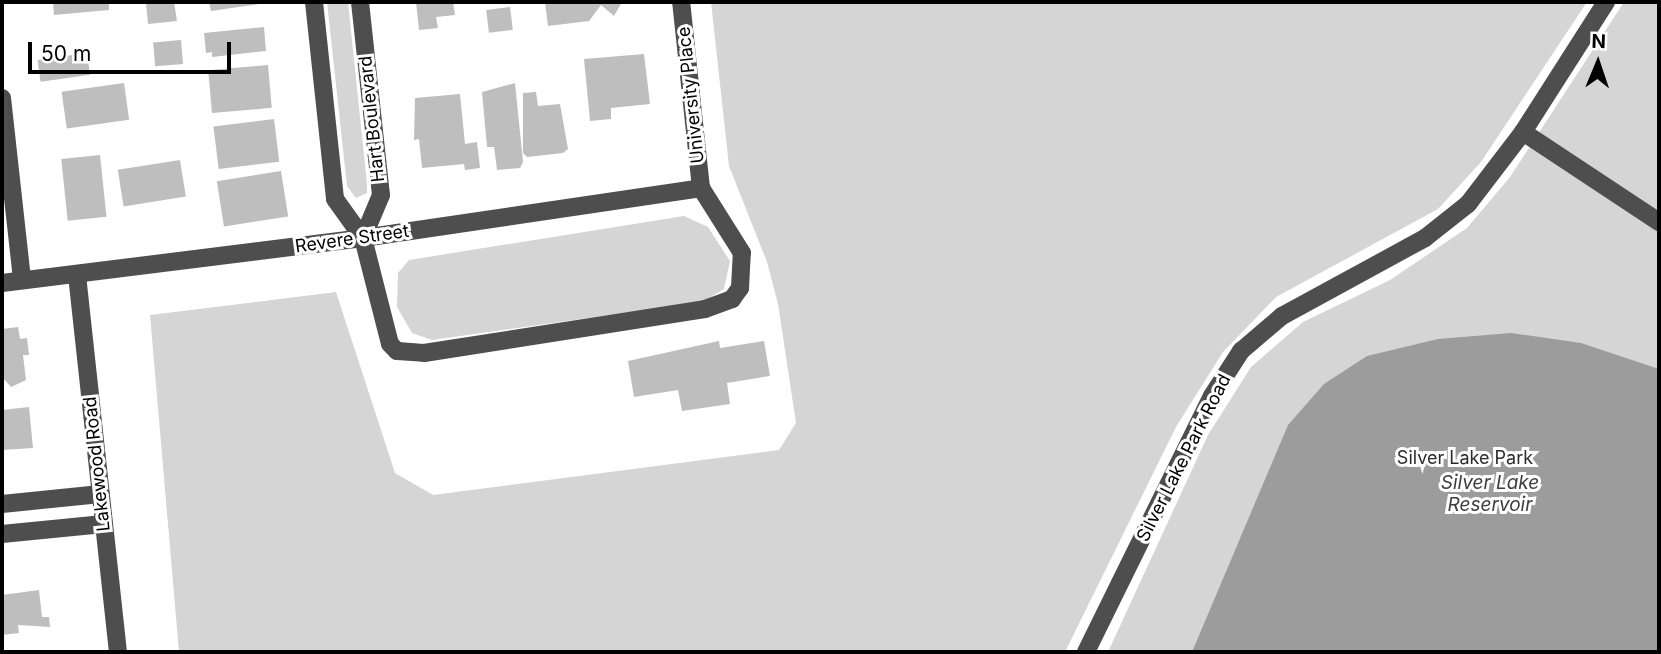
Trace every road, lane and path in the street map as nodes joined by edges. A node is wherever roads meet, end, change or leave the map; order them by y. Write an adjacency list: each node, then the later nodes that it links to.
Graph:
1 (314, 2): 9 (street)
2 (360, 2): 9 (street, Hart Boulevard)
3 (681, 2): 7 (street, University Place)
4 (1606, 2): 6 (street, Silver Lake Park Road)
5 (2, 99): 11 (street)
6 (1523, 132): 8 (street); 18 (street, Silver Lake Park Road)
7 (701, 188): 9 (street, Revere Street); 9 (street)
8 (1659, 222)
9 (363, 238): 10 (street, Revere Street)
10 (77, 275): 11 (street, Revere Street); 13 (street, Lakewood Road)
11 (22, 280): 12 (street, Revere Street)
12 (2, 283)
13 (100, 494): 14 (street); 15 (street, Lakewood Road)
14 (2, 504)
15 (104, 524): 16 (street); 17 (street, Lakewood Road)
16 (2, 534)
17 (118, 652)
18 (1086, 652)

